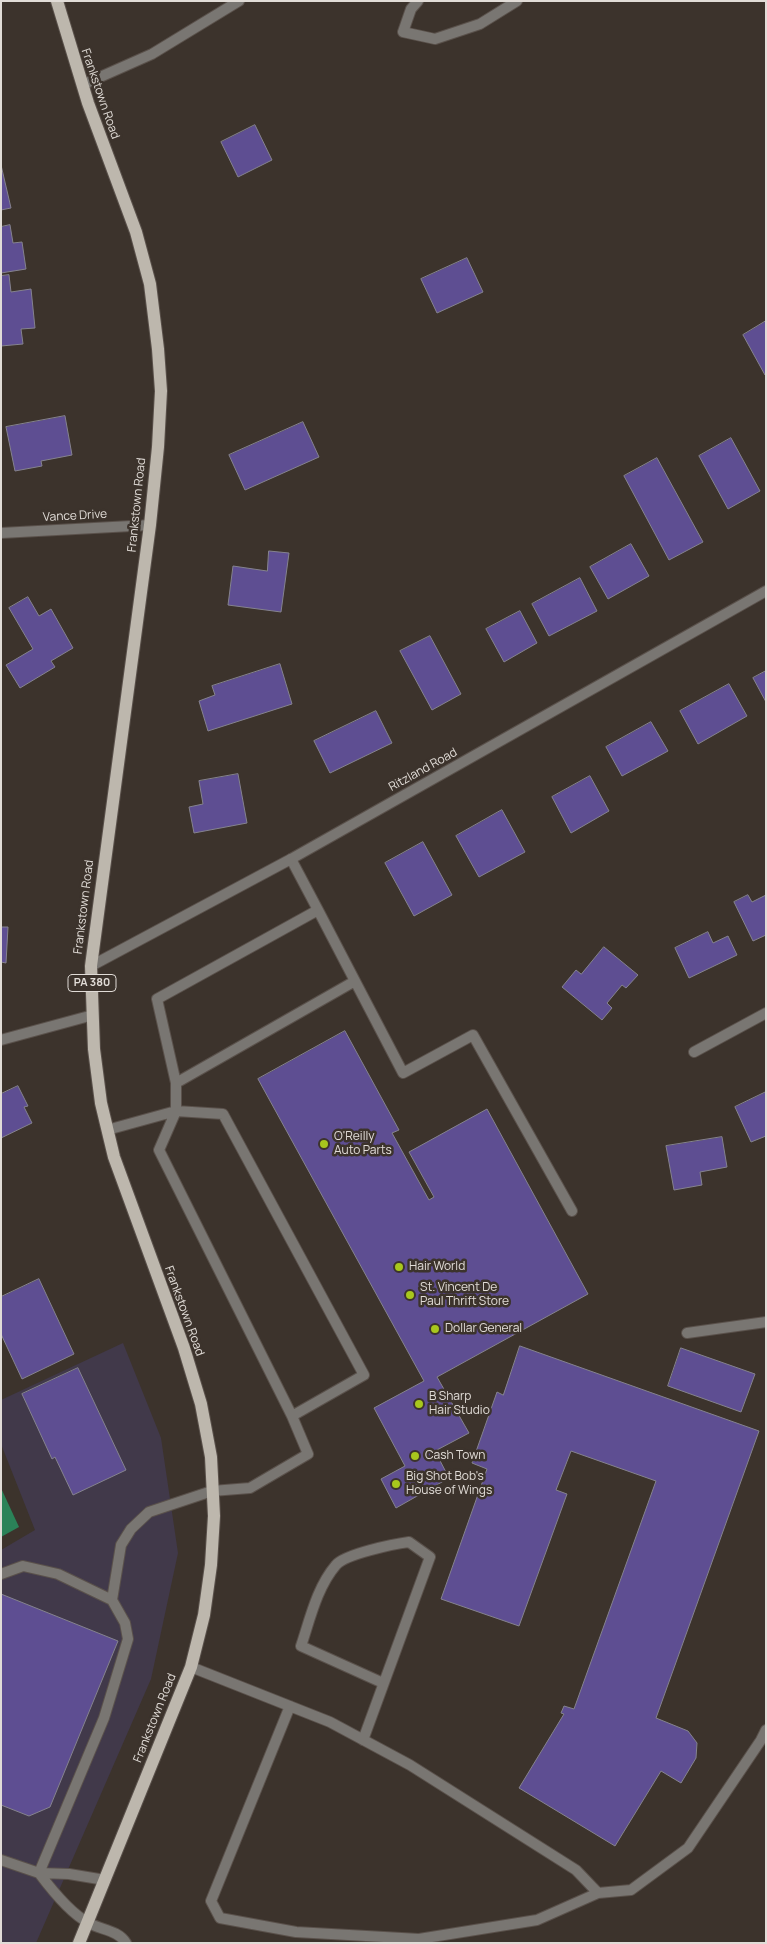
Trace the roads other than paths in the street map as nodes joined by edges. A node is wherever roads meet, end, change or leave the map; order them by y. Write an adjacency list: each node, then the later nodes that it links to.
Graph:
1 (57, 1): 5 (main road, Frankstown Road / PA 380)
2 (240, 1): 5 (street)
3 (418, 1): 4 (street)
4 (517, 1)
5 (82, 85): 6 (main road, Frankstown Road / PA 380)
6 (150, 525): 7 (street, Vance Drive); 11 (main road, Frankstown Road / PA 380)
7 (1, 533)
8 (766, 591): 9 (street, Ritzland Road)
9 (291, 859): 10 (street); 11 (street, Ritzland Road)
10 (318, 910): 12 (street); 17 (street)
11 (91, 966): 14 (main road, Frankstown Road / PA 380)
12 (355, 981): 17 (street); 20 (street)
13 (766, 1013): 16 (street)
14 (93, 1015): 15 (street); 19 (main road, Frankstown Road / PA 380)
15 (1, 1040)
16 (694, 1052)
17 (176, 1083): 18 (street)
18 (176, 1111): 19 (street); 23 (street); 23 (street)
19 (107, 1130): 24 (main road, Frankstown Road / PA 380)
20 (572, 1211)
21 (766, 1322): 22 (street)
22 (686, 1333)
23 (292, 1416): 24 (street)
24 (212, 1491): 26 (street); 27 (main road, Frankstown Road / PA 380)
25 (1, 1574): 26 (street)
26 (112, 1600): 33 (street)
27 (191, 1668): 29 (street); 34 (main road, Frankstown Road / PA 380)
28 (383, 1683): 28 (street); 31 (street)
29 (290, 1706): 31 (street); 35 (street)
30 (766, 1730): 35 (street)
31 (362, 1740): 35 (street)
32 (1, 1860): 33 (street)
33 (38, 1873): 34 (street); 36 (street)
34 (105, 1880): 36 (main road, Frankstown Road / PA 380)
35 (598, 1893)
36 (87, 1923): 37 (main road, Frankstown Road / PA 380); 38 (street)
37 (79, 1943)
38 (126, 1943)

